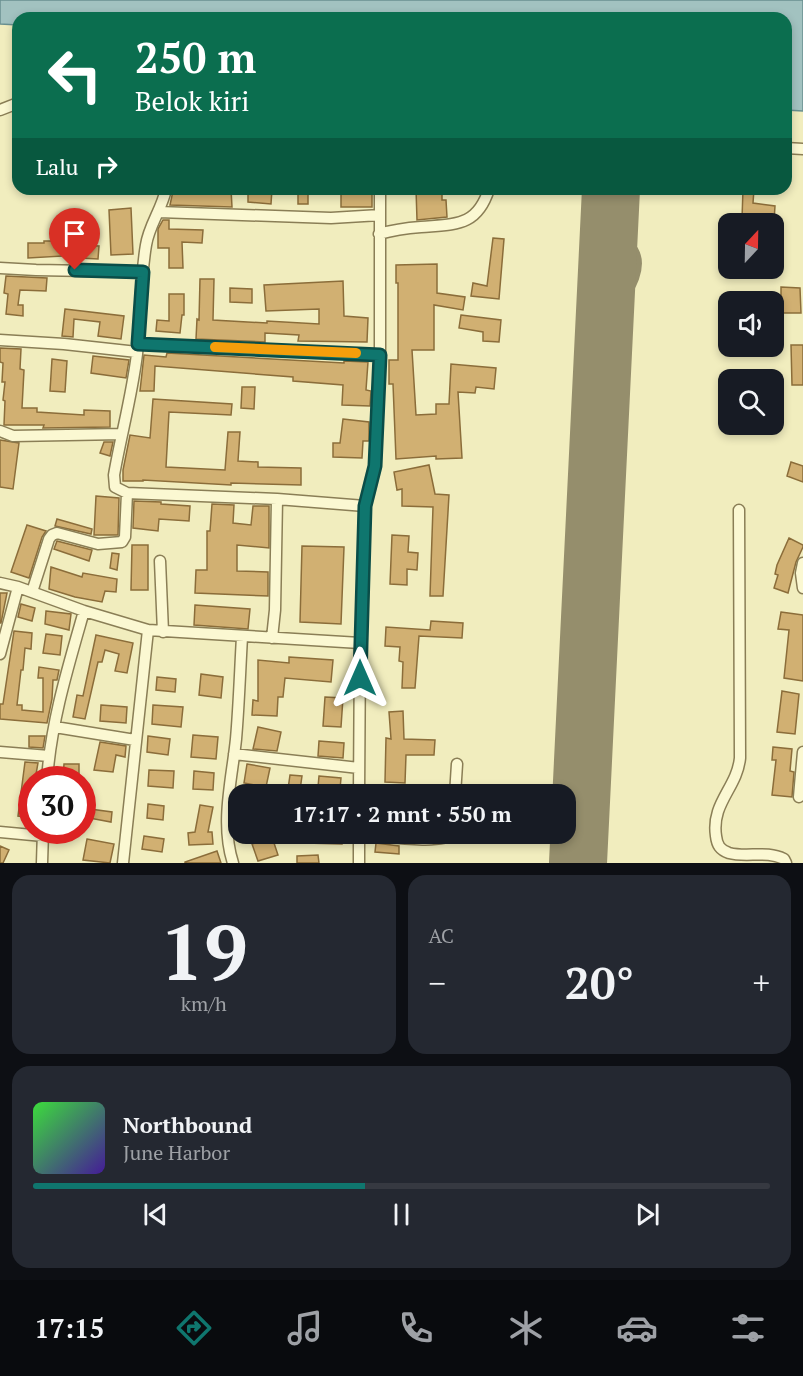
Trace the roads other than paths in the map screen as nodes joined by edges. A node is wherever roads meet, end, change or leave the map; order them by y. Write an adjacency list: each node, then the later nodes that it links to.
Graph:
1 (164, 195): 4 (street)
2 (380, 195): 5 (street)
3 (486, 195): 6 (street)
4 (159, 212): 5 (street); 9 (street)
5 (380, 218): 6 (street); 7 (street)
6 (396, 230): 7 (street)
7 (379, 234): 12 (street)
8 (0, 268): 9 (street)
9 (143, 272): 11 (street)
10 (0, 340): 11 (street)
11 (137, 348): 12 (street); 14 (street)
12 (380, 355): 17 (street)
13 (0, 431): 14 (street)
14 (122, 434): 15 (street)
15 (127, 493): 16 (street); 24 (street)
16 (278, 499): 17 (street); 29 (street)
17 (365, 506): 30 (street)
18 (739, 510): 53 (street)
19 (160, 561): 27 (street)
20 (803, 562): 23 (street)
21 (0, 583): 22 (street)
22 (18, 587): 24 (street); 31 (street)
23 (803, 588)
24 (32, 592): 25 (street)
25 (84, 611): 26 (street); 32 (street)
26 (148, 630): 27 (street); 33 (street)
27 (163, 632): 28 (street)
28 (242, 637): 29 (street); 36 (street)
29 (272, 638): 30 (street)
30 (360, 643): 40 (street)
31 (0, 654)
32 (55, 727): 33 (street); 37 (street)
33 (135, 740): 50 (street)
34 (0, 752): 37 (street)
35 (803, 752): 41 (street)
36 (234, 754): 40 (street); 51 (street)
37 (49, 756): 39 (street)
38 (457, 764): 43 (street)
39 (48, 766)
40 (359, 768): 42 (street)
41 (802, 774): 44 (street)
42 (359, 784)
43 (456, 784)
44 (799, 797)
45 (0, 832): 46 (street)
46 (18, 832)
47 (43, 844): 49 (street)
48 (362, 844): 52 (street)
49 (42, 863)
50 (123, 863)
51 (233, 863)
52 (359, 863)
53 (786, 863)

